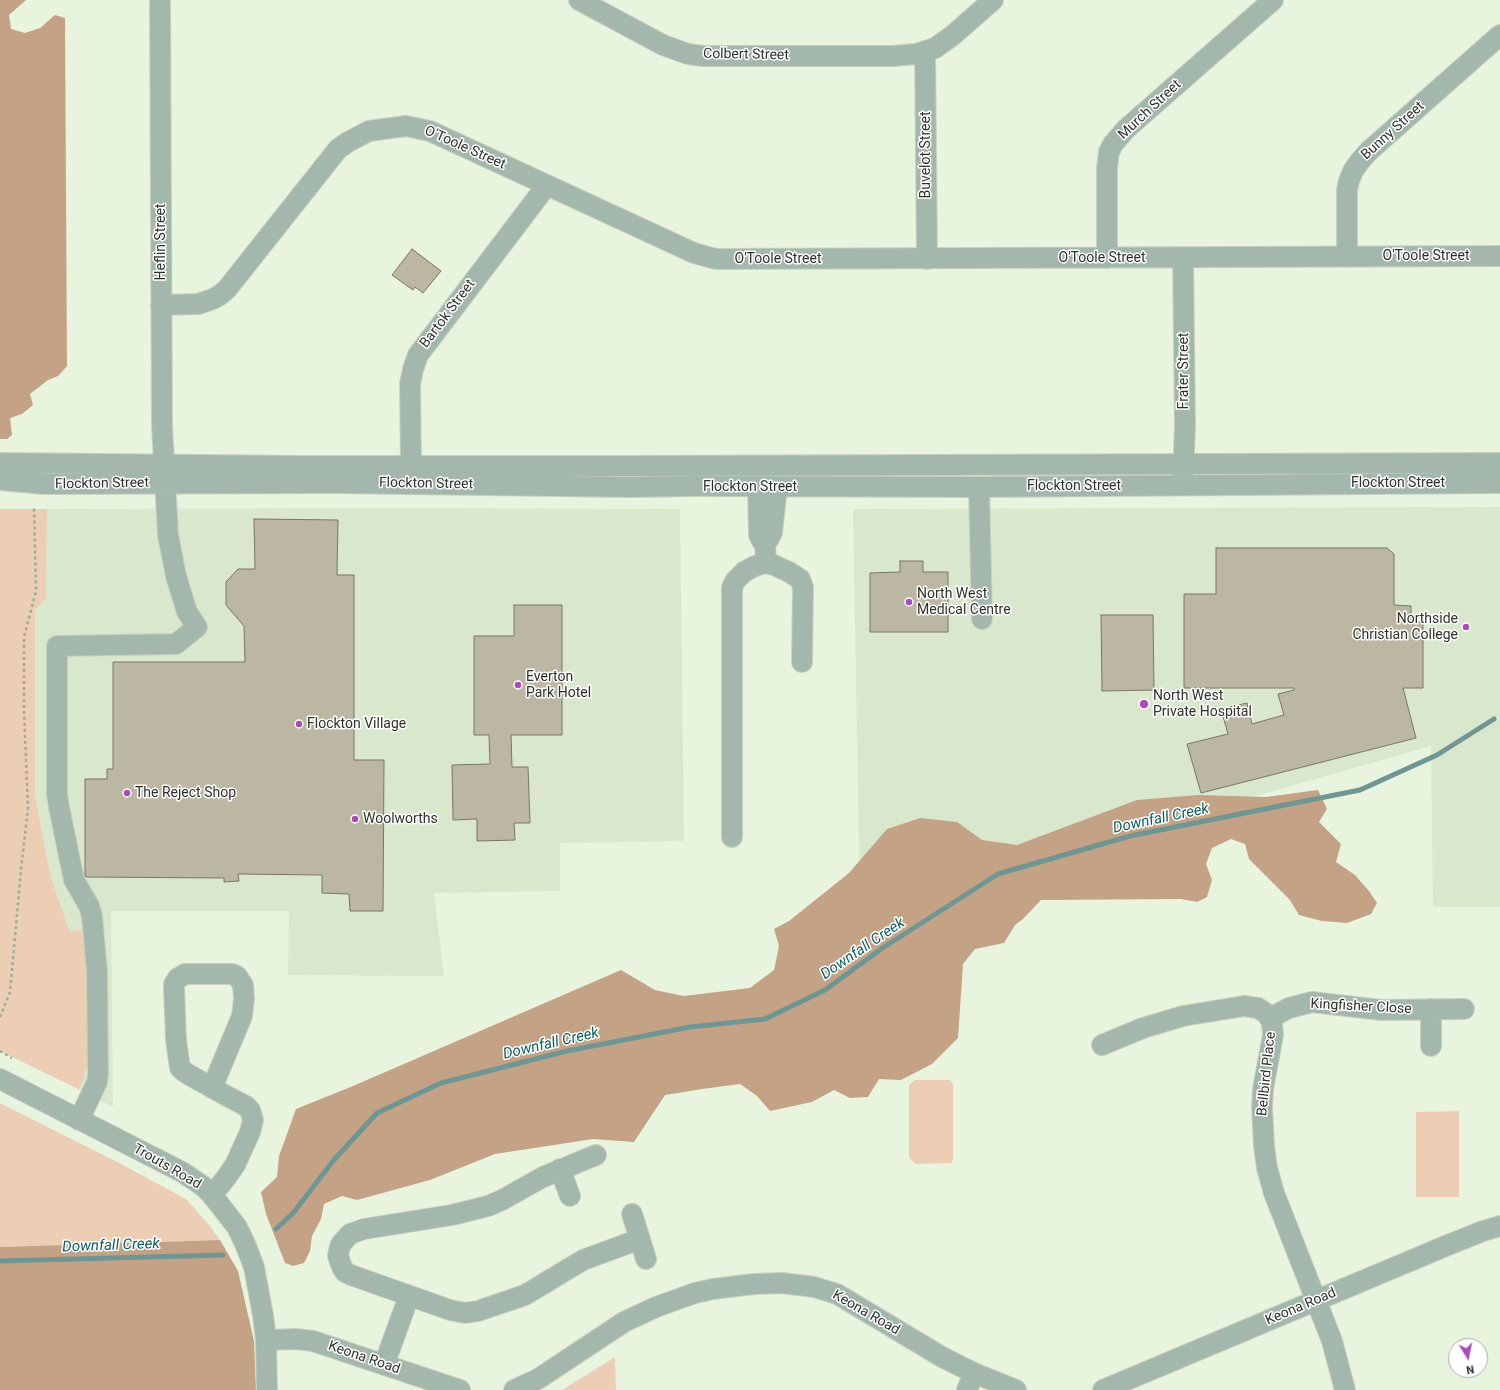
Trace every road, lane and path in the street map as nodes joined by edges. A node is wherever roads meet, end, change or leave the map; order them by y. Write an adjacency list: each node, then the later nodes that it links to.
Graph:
1 (160, 0): 13 (street, Heflin Street)
2 (579, 0): 6 (street, Colbert Street)
3 (993, 0): 6 (street, Colbert Street)
4 (1273, 0): 11 (street, Murch Street)
5 (1500, 35): 10 (street, Bunny Street)
6 (925, 52): 12 (street, Buvelot Street)
7 (547, 185): 12 (street, O'Toole Street); 13 (street, O'Toole Street); 17 (street, Bartok Street)
8 (1500, 256): 10 (street, O'Toole Street)
9 (1183, 257): 10 (street, O'Toole Street); 11 (street, O'Toole Street); 16 (street, Frater Street)
10 (1347, 257)
11 (1107, 258): 12 (street, O'Toole Street)
12 (927, 259)
13 (161, 306): 18 (street, Heflin Street)
14 (0, 463): 18 (street, Flockton Street)
15 (1500, 463): 16 (street, Flockton Street)
16 (1183, 464): 17 (street, Flockton Street); 21 (street, Frater Street)
17 (411, 466): 18 (street, Flockton Street)
18 (164, 474): 19 (street, Flockton Street); 22 (street, Flockton Street); 39 (street, Heflin Street)
19 (0, 480)
20 (1500, 483): 21 (street, Flockton Street)
21 (1183, 485): 23 (street, Flockton Street)
22 (768, 487): 23 (street, Flockton Street); 25 (street)
23 (979, 487): 26 (street)
24 (34, 506): 31 (path)
25 (766, 563): 27 (street); 28 (street)
26 (982, 619)
27 (802, 662)
28 (732, 837)
29 (1431, 1009): 30 (street, Kingfisher Close); 32 (street, Kingfisher Close); 34 (street, Kingfisher Close)
30 (1464, 1009)
31 (0, 1017)
32 (1270, 1018): 33 (street, Bellbird Place); 49 (street, Bellbird Place)
33 (1102, 1045)
34 (1431, 1046)
35 (0, 1052): 36 (path)
36 (12, 1058)
37 (0, 1079): 39 (street, Trouts Road)
38 (212, 1088): 38 (street); 42 (street)
39 (79, 1120): 42 (street, Trouts Road)
40 (596, 1155): 41 (street)
41 (560, 1169): 43 (street); 48 (street)
42 (212, 1195): 50 (street, Trouts Road)
43 (570, 1196)
44 (632, 1214): 46 (street)
45 (1500, 1226): 49 (street, Keona Road)
46 (640, 1239): 47 (street); 48 (street)
47 (646, 1258)
48 (409, 1296): 51 (street)
49 (1317, 1300): 53 (street, Keona Road); 58 (street, Bellbird Place)
50 (266, 1340): 51 (street, Keona Road); 54 (street, Trouts Road)
51 (384, 1365): 55 (street, Keona Road)
52 (970, 1382): 56 (street, Keona Road); 57 (street, Keona Road)
53 (1108, 1389)
54 (267, 1390)
55 (460, 1390)
56 (514, 1390)
57 (1016, 1390)
58 (1345, 1390)

